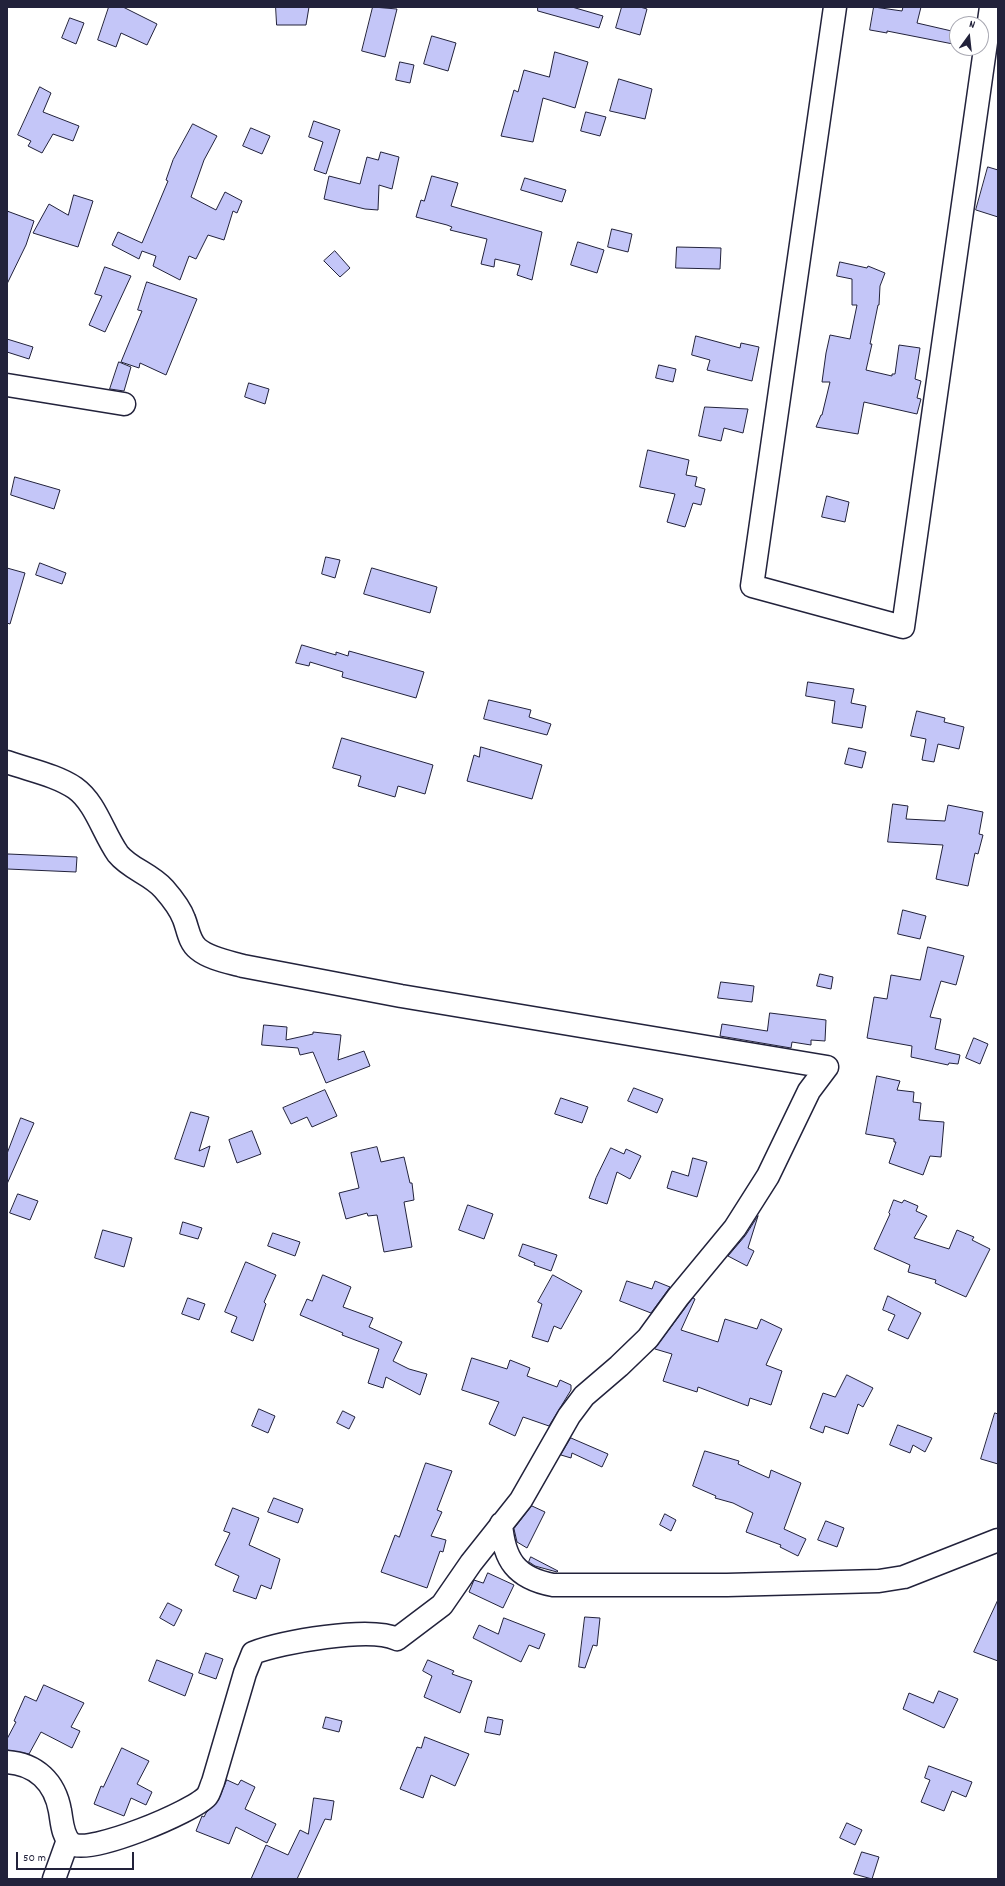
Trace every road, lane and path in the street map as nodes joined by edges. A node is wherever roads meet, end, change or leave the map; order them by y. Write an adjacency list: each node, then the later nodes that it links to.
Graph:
1 (835, 7): 2 (street)
2 (991, 7)
3 (7, 385): 4 (street)
4 (124, 404)
5 (7, 762): 6 (street)
6 (501, 1524): 7 (street); 9 (street)
7 (998, 1540)
8 (7, 1762): 9 (street)
9 (68, 1840): 10 (street)
10 (54, 1879)

